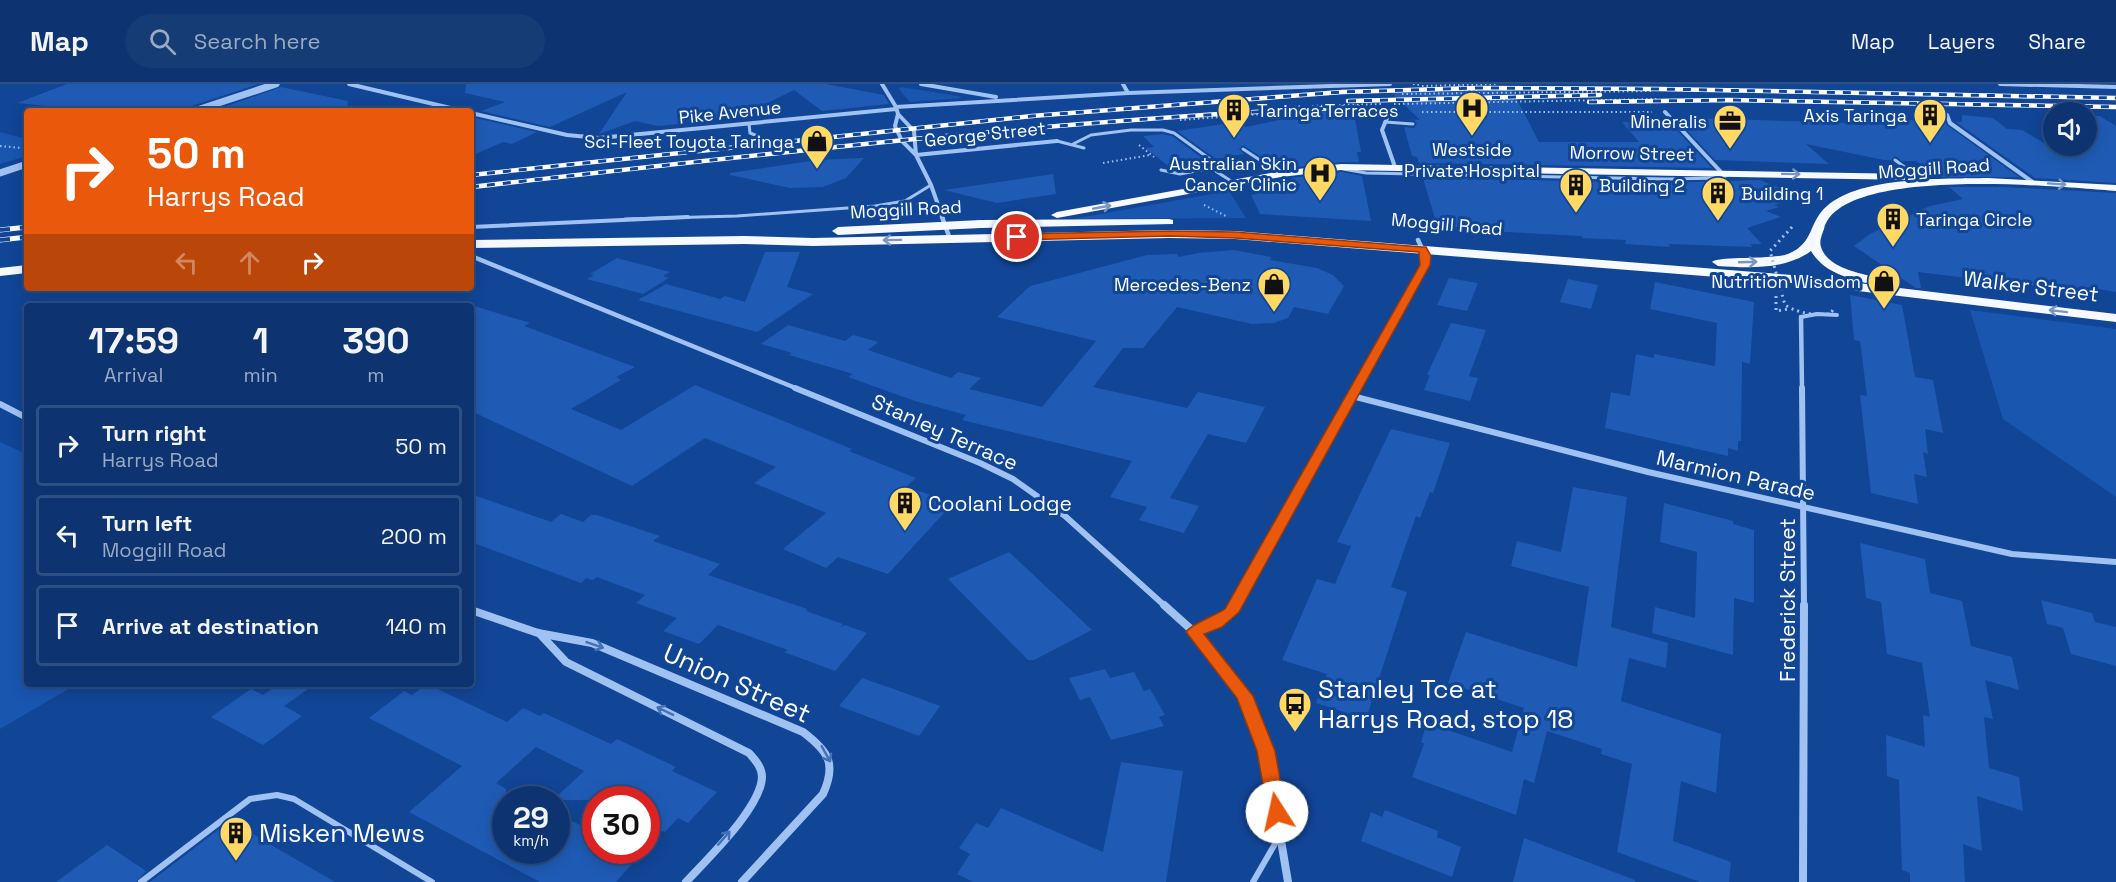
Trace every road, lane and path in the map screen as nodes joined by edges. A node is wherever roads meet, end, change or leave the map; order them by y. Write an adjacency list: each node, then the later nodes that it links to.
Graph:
1 (276, 84): 22 (street)
2 (349, 84): 23 (street)
3 (883, 84): 24 (street)
4 (921, 84): 19 (street)
5 (1123, 84): 16 (street)
6 (1390, 84): 16 (street, Pike Avenue)
7 (1413, 84): 10 (path)
8 (1497, 84): 11 (path)
9 (2000, 84): 12 (street)
10 (1421, 86): 11 (path)
11 (1461, 86)
12 (2116, 87)
13 (1647, 88): 14 (path)
14 (1501, 90): 15 (path); 17 (path)
15 (1651, 91)
16 (1128, 93): 19 (street, Pike Avenue)
17 (1401, 93)
18 (1659, 98): 21 (path)
19 (1009, 99): 24 (street, Pike Avenue)
20 (1476, 102): 27 (path, bridge)
21 (1276, 107)
22 (203, 108)
23 (450, 108)
24 (896, 108): 31 (street); 35 (street, Pike Avenue)
25 (1274, 112): 33 (path)
26 (1416, 112): 27 (path)
27 (1485, 112): 28 (path)
28 (1658, 112)
29 (1665, 112): 53 (street)
30 (474, 114): 35 (street, Pike Avenue)
31 (898, 114): 44 (street); 44 (street)
32 (1947, 115): 59 (street)
33 (1220, 116)
34 (1386, 120): 36 (lane); 49 (street)
35 (749, 124): 40 (lane)
36 (1413, 124)
37 (1057, 141): 38 (lane); 44 (street, George Street)
38 (1073, 144): 41 (lane); 50 (lane)
39 (0, 146): 42 (path)
40 (763, 146)
41 (1084, 148)
42 (24, 149)
43 (1243, 149): 55 (lane)
44 (916, 155): 60 (street)
45 (1152, 155): 47 (path)
46 (1895, 160): 56 (lane)
47 (1103, 163)
48 (24, 165): 54 (street)
49 (1395, 167): 51 (highway, Morrow Street); 53 (highway, Morrow Street)
50 (1211, 168): 52 (lane); 58 (lane)
51 (1331, 168): 53 (lane); 55 (highway, Morrow Street)
52 (1161, 170)
53 (1727, 172): 56 (highway, Morrow Street, one-way to 56)
54 (0, 173)
55 (1281, 174): 58 (highway, Morrow Street)
56 (1918, 177): 57 (highway, Morrow Street)
57 (1999, 181): 59 (highway, Moggill Road); 70 (highway, Moggill Road)
58 (1234, 183): 64 (highway, Morrow Street, one-way to 58)
59 (2034, 183): 61 (highway, Moggill Road, one-way to 61)
60 (931, 185): 65 (street); 67 (lane)
61 (2116, 188)
62 (1204, 200): 63 (path)
63 (1229, 216)
64 (981, 224): 65 (highway, Moggill Road); 72 (highway, Moggill Road)
65 (946, 225): 68 (street); 69 (highway, Moggill Road)
66 (1792, 226): 78 (path, bridge)
67 (474, 227)
68 (950, 239): 69 (highway, Moggill Road, one-way to 69); 72 (highway, Moggill Road)
69 (744, 240): 71 (highway, Moggill Road)
70 (1814, 241): 72 (highway, Moggill Road, one-way to 70); 77 (highway)
71 (474, 244)
72 (1420, 245): 77 (highway, Moggill Road); 83 (street)
73 (474, 257): 89 (street, Stanley Terrace)
74 (24, 269): 75 (highway)
75 (0, 272)
76 (1776, 287): 79 (path)
77 (1940, 296): 82 (highway, Walker Street, one-way to 77)
78 (1833, 310)
79 (1776, 311)
80 (1837, 315): 81 (lane)
81 (1802, 317): 86 (street, Frederick Street)
82 (2116, 318)
83 (1352, 396): 86 (street, Marmion Parade); 89 (street)
84 (0, 404): 85 (street)
85 (24, 416)
86 (1804, 508): 87 (street, Marmion Parade); 98 (street, Frederick Street)
87 (2116, 562)
88 (474, 611): 90 (street, Union Street)
89 (1194, 632): 91 (street, Stanley Terrace)
90 (538, 633): 94 (street, Union Street, one-way to 90); 95 (street, Union Street, one-way to 95)
91 (1281, 833): 96 (lane); 97 (street, Stanley Terrace)
92 (141, 882): 93 (lane)
93 (432, 882)
94 (686, 882)
95 (742, 882)
96 (1253, 882)
97 (1288, 882)
98 (1803, 882)

